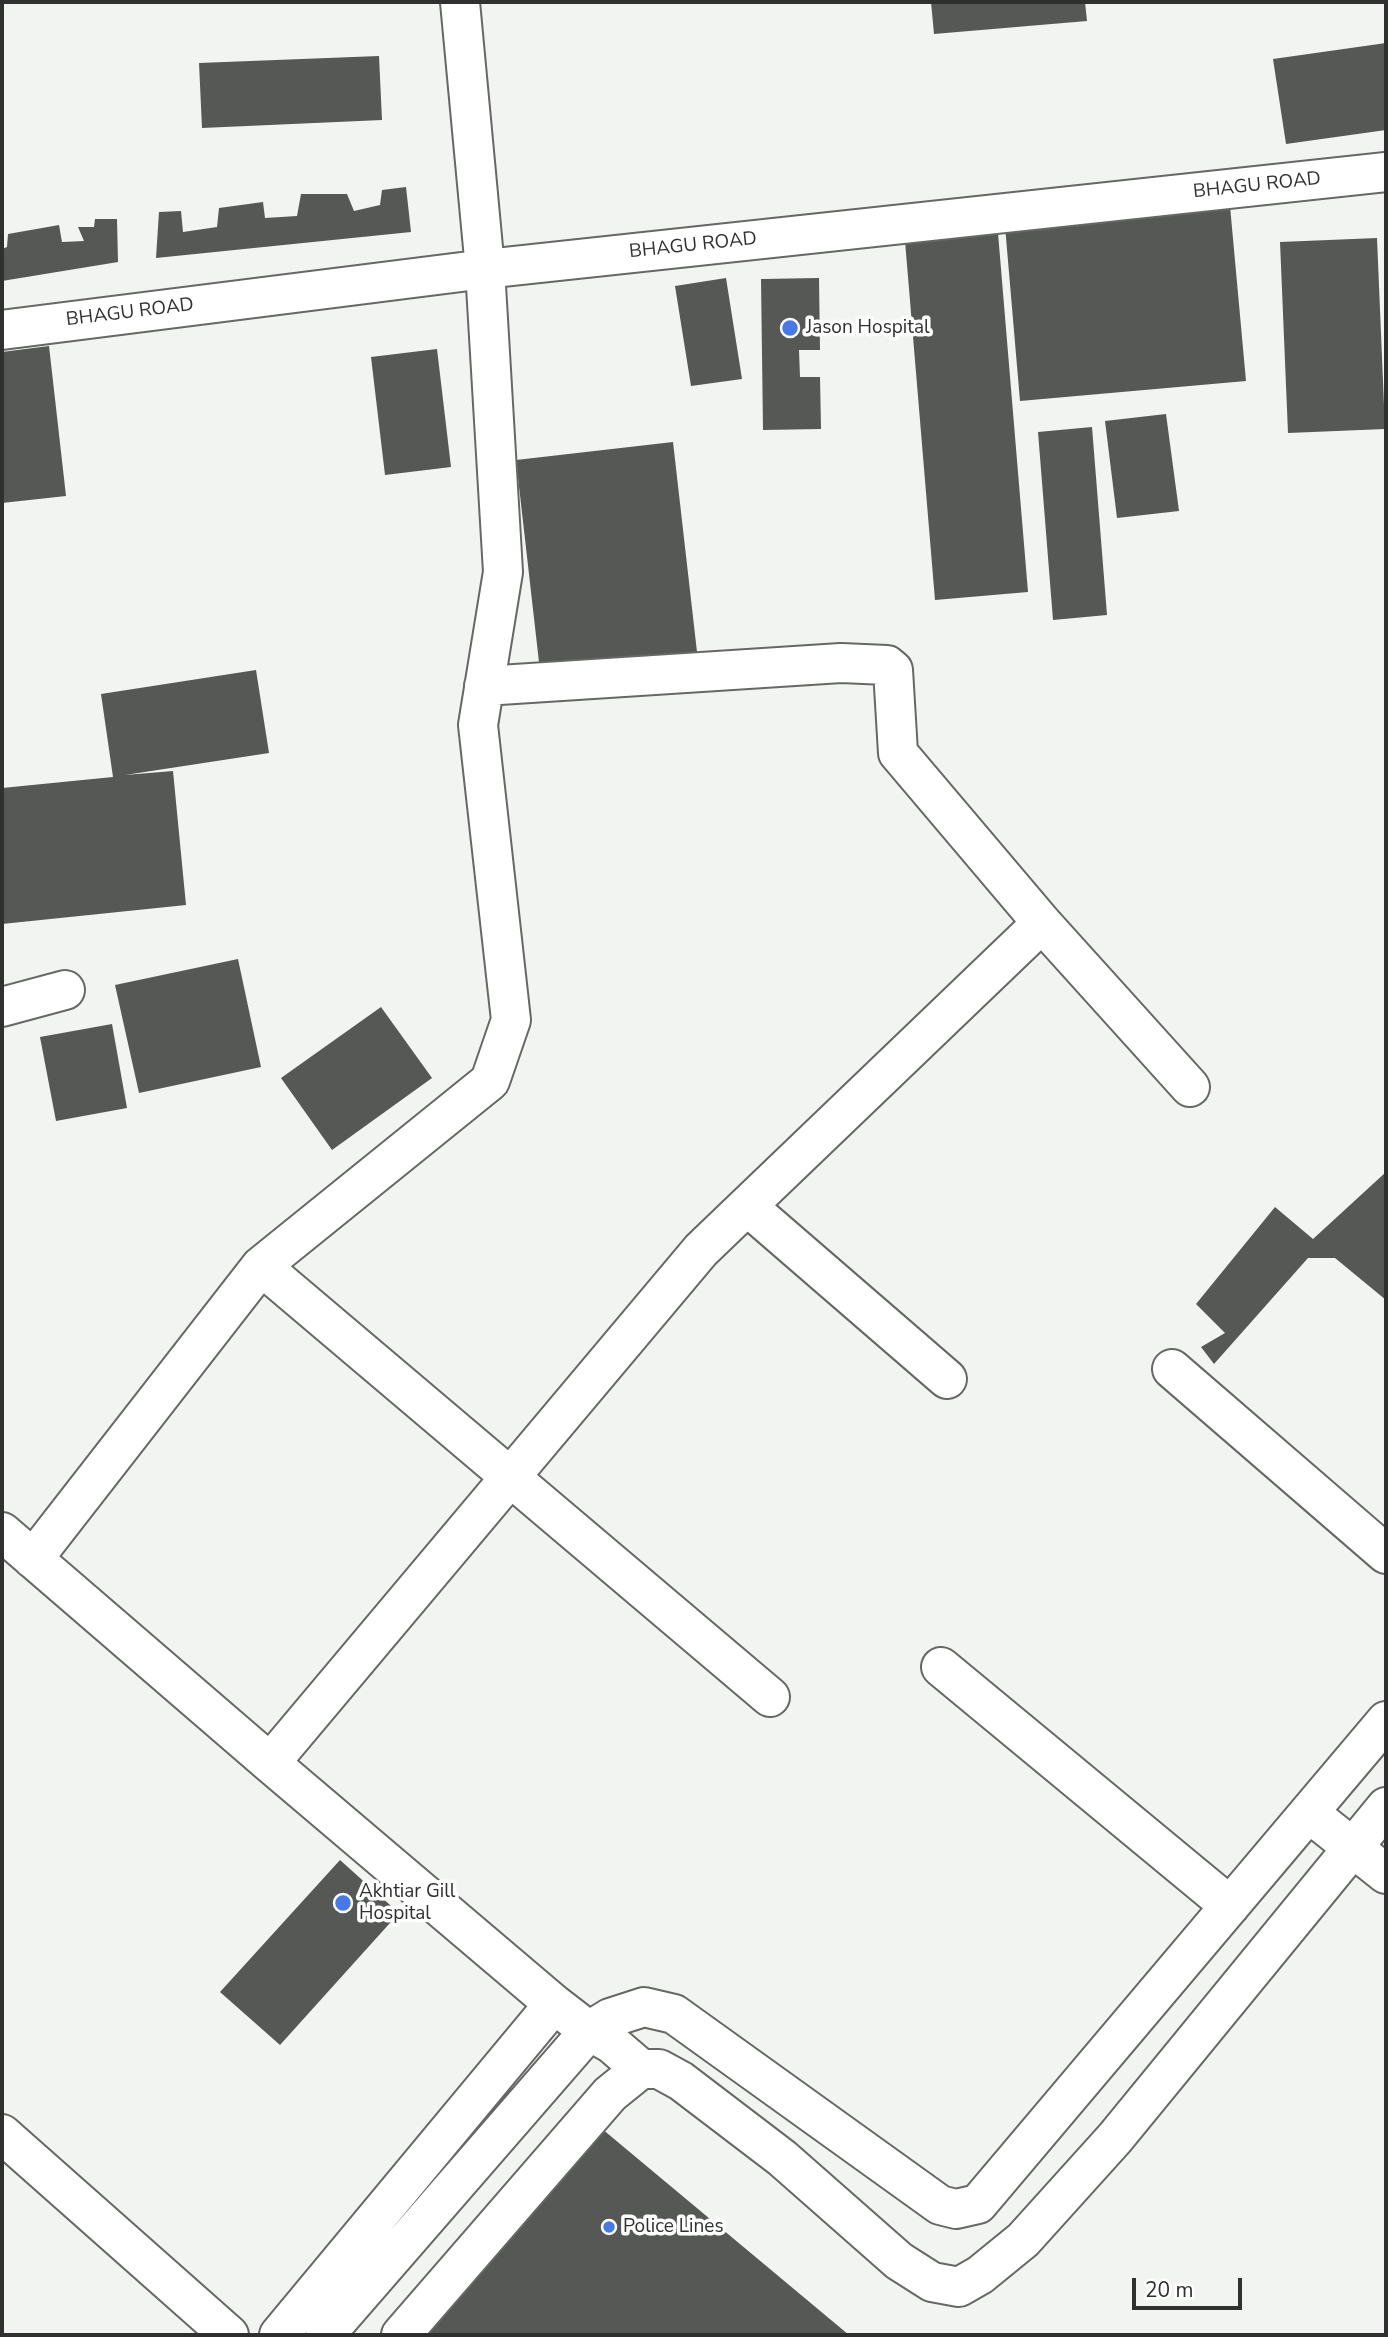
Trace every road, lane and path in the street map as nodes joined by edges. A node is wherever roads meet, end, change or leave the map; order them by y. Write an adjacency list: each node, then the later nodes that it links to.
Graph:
1 (460, 2): 3 (street)
2 (1386, 172): 3 (street, BHAGU ROAD)
3 (485, 269): 4 (street, BHAGU ROAD); 5 (street)
4 (2, 330)
5 (485, 686): 6 (street); 11 (street)
6 (1042, 923): 9 (street); 10 (street)
7 (65, 990): 8 (street)
8 (2, 1007)
9 (1190, 1087)
10 (747, 1206): 13 (street); 14 (street)
11 (261, 1266): 14 (street); 17 (street)
12 (1172, 1369): 16 (street)
13 (947, 1379)
14 (508, 1477): 19 (street); 21 (street)
15 (2, 1532): 17 (street)
16 (1386, 1554)
17 (33, 1559): 21 (street)
18 (941, 1667): 26 (street)
19 (770, 1697)
20 (1386, 1721): 23 (street)
21 (270, 1763): 27 (street)
22 (1386, 1807): 24 (street)
23 (1309, 1813): 24 (street); 26 (street)
24 (1353, 1846): 25 (street); 29 (street)
25 (1386, 1874)
26 (1230, 1906): 28 (street)
27 (554, 2004): 28 (street); 32 (street)
28 (589, 2031): 29 (street); 33 (street)
29 (640, 2068): 34 (street)
30 (2, 2133): 31 (street)
31 (229, 2335)
32 (279, 2335)
33 (325, 2335)
34 (401, 2335)

